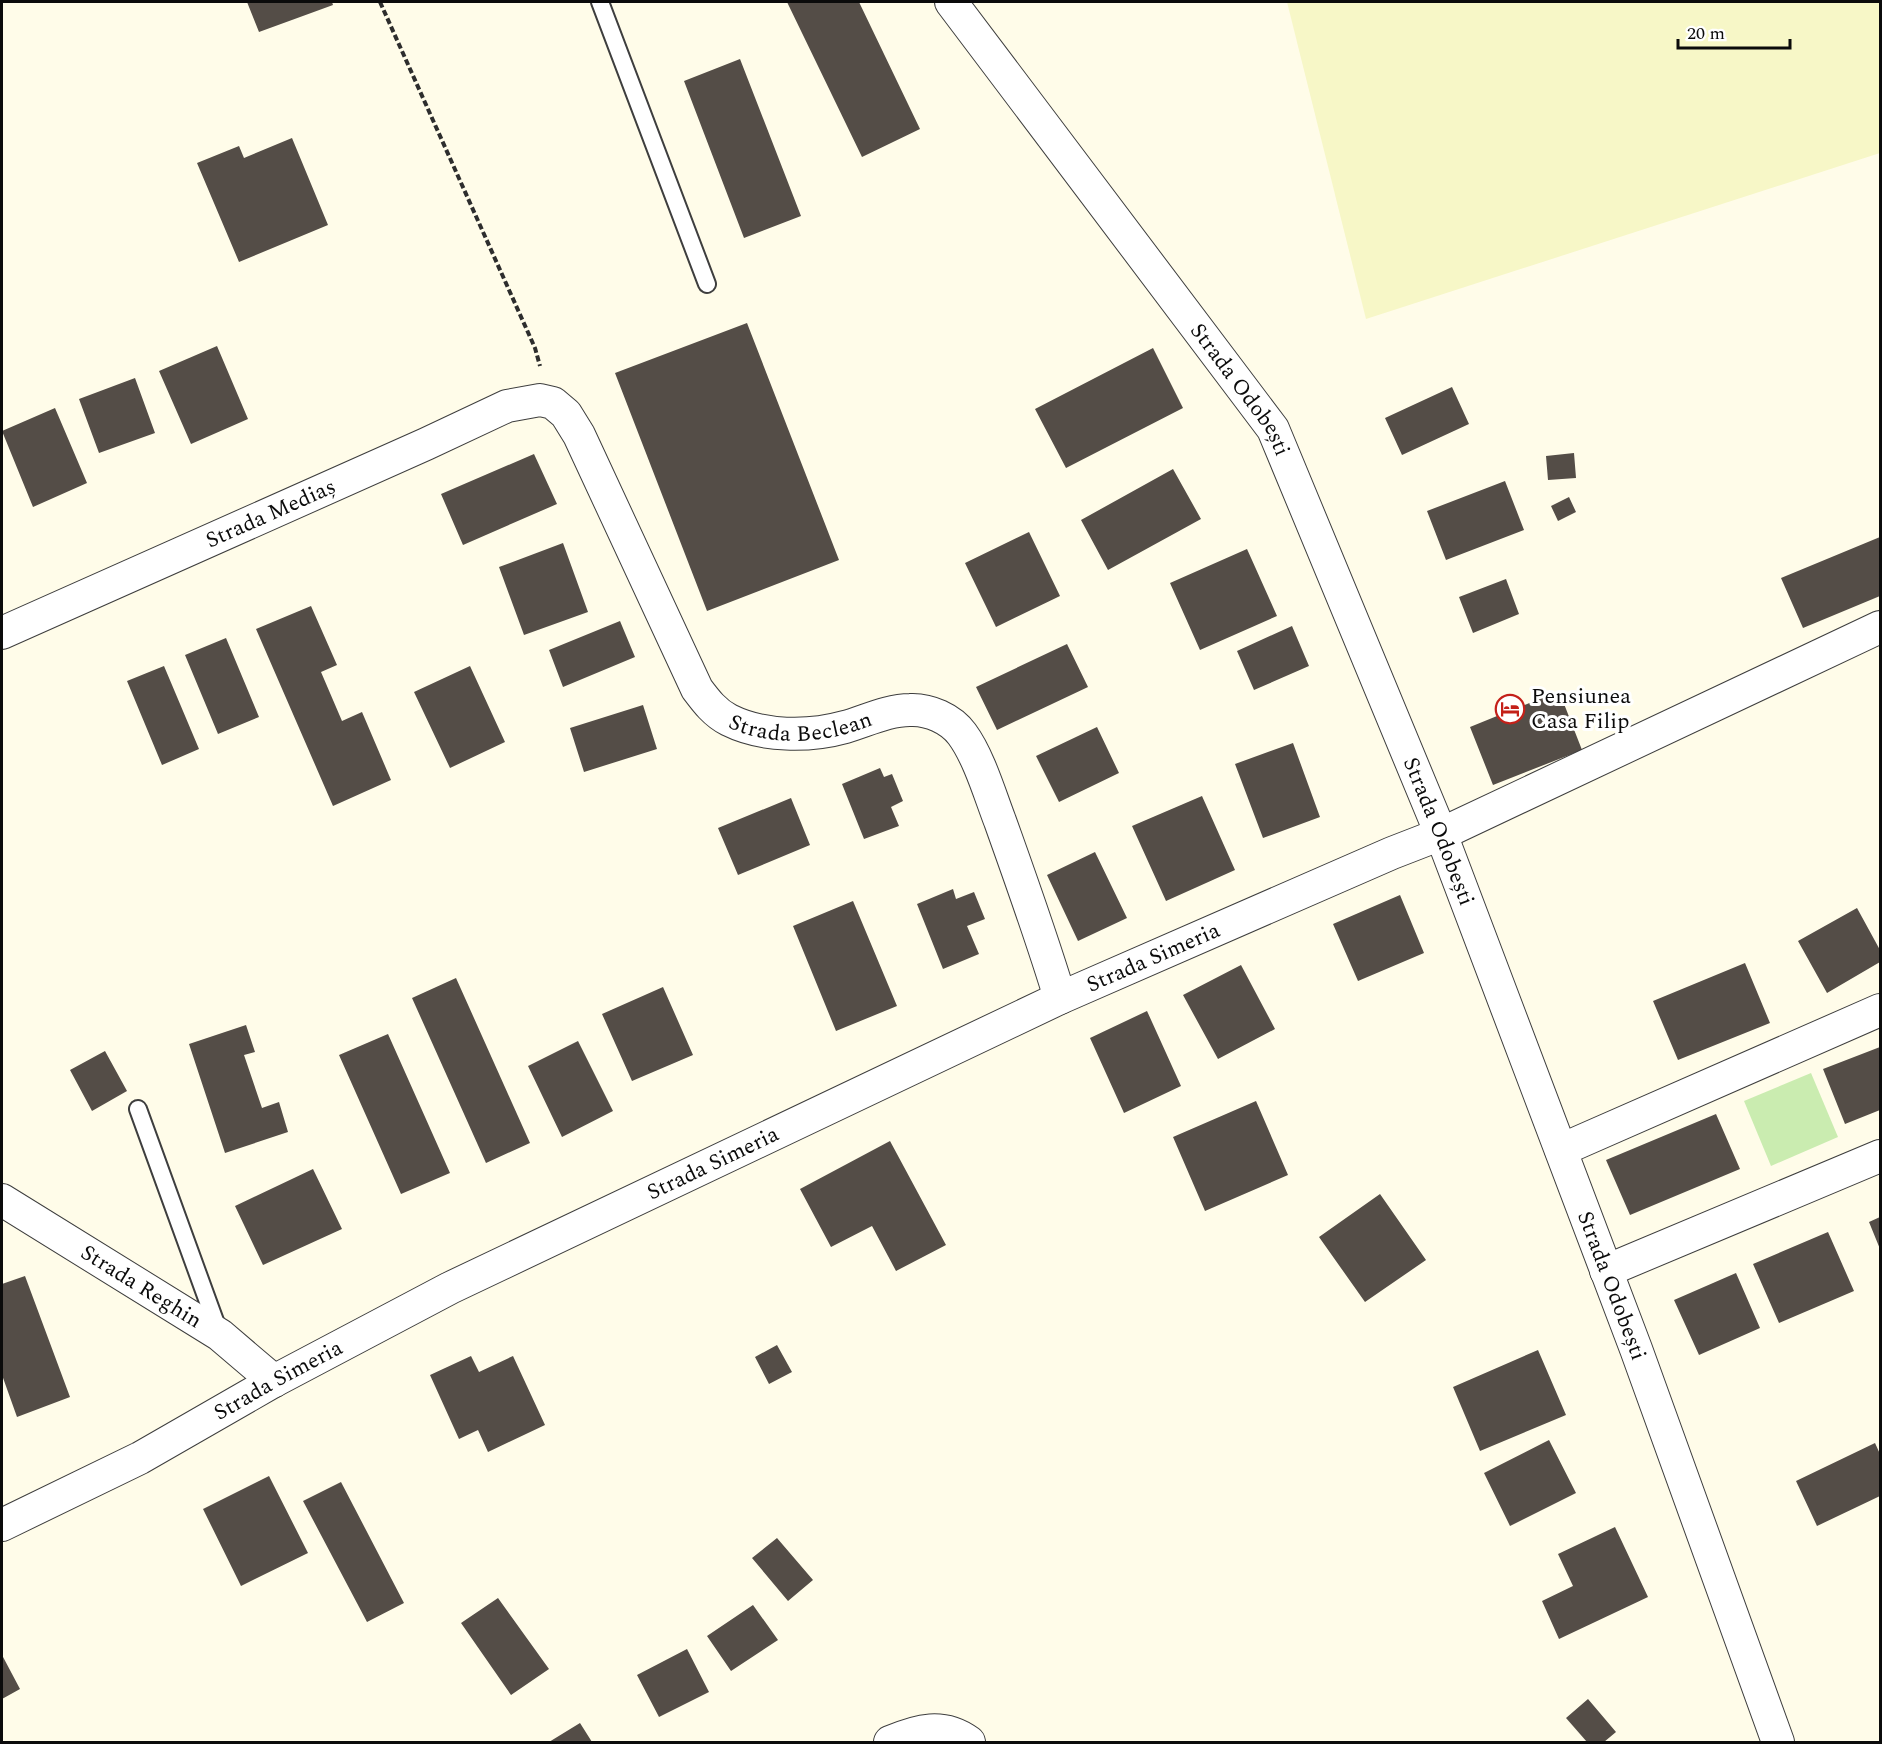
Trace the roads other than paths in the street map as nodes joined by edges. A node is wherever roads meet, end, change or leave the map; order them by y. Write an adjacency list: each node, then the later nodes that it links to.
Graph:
1 (600, 2): 3 (lane)
2 (951, 2): 7 (street, Strada Odobești)
3 (707, 284)
4 (540, 400): 6 (street, Strada Mediaș); 8 (street, Strada Beclean)
5 (1881, 627): 7 (street, Strada Simeria)
6 (2, 633)
7 (1441, 834): 8 (street, Strada Simeria); 11 (street, Strada Odobești)
8 (1060, 998): 16 (street, Strada Simeria)
9 (1881, 1010): 11 (street)
10 (138, 1109): 15 (lane)
11 (1561, 1150): 14 (street, Strada Odobești)
12 (1881, 1156): 14 (street)
13 (2, 1200): 15 (street, Strada Reghin)
14 (1606, 1271): 20 (street, Strada Odobești)
15 (220, 1335): 16 (street, Strada Reghin)
16 (274, 1382): 17 (street, Strada Simeria)
17 (2, 1525)
18 (890, 1743): 19 (street)
19 (969, 1743)
20 (1778, 1743)

